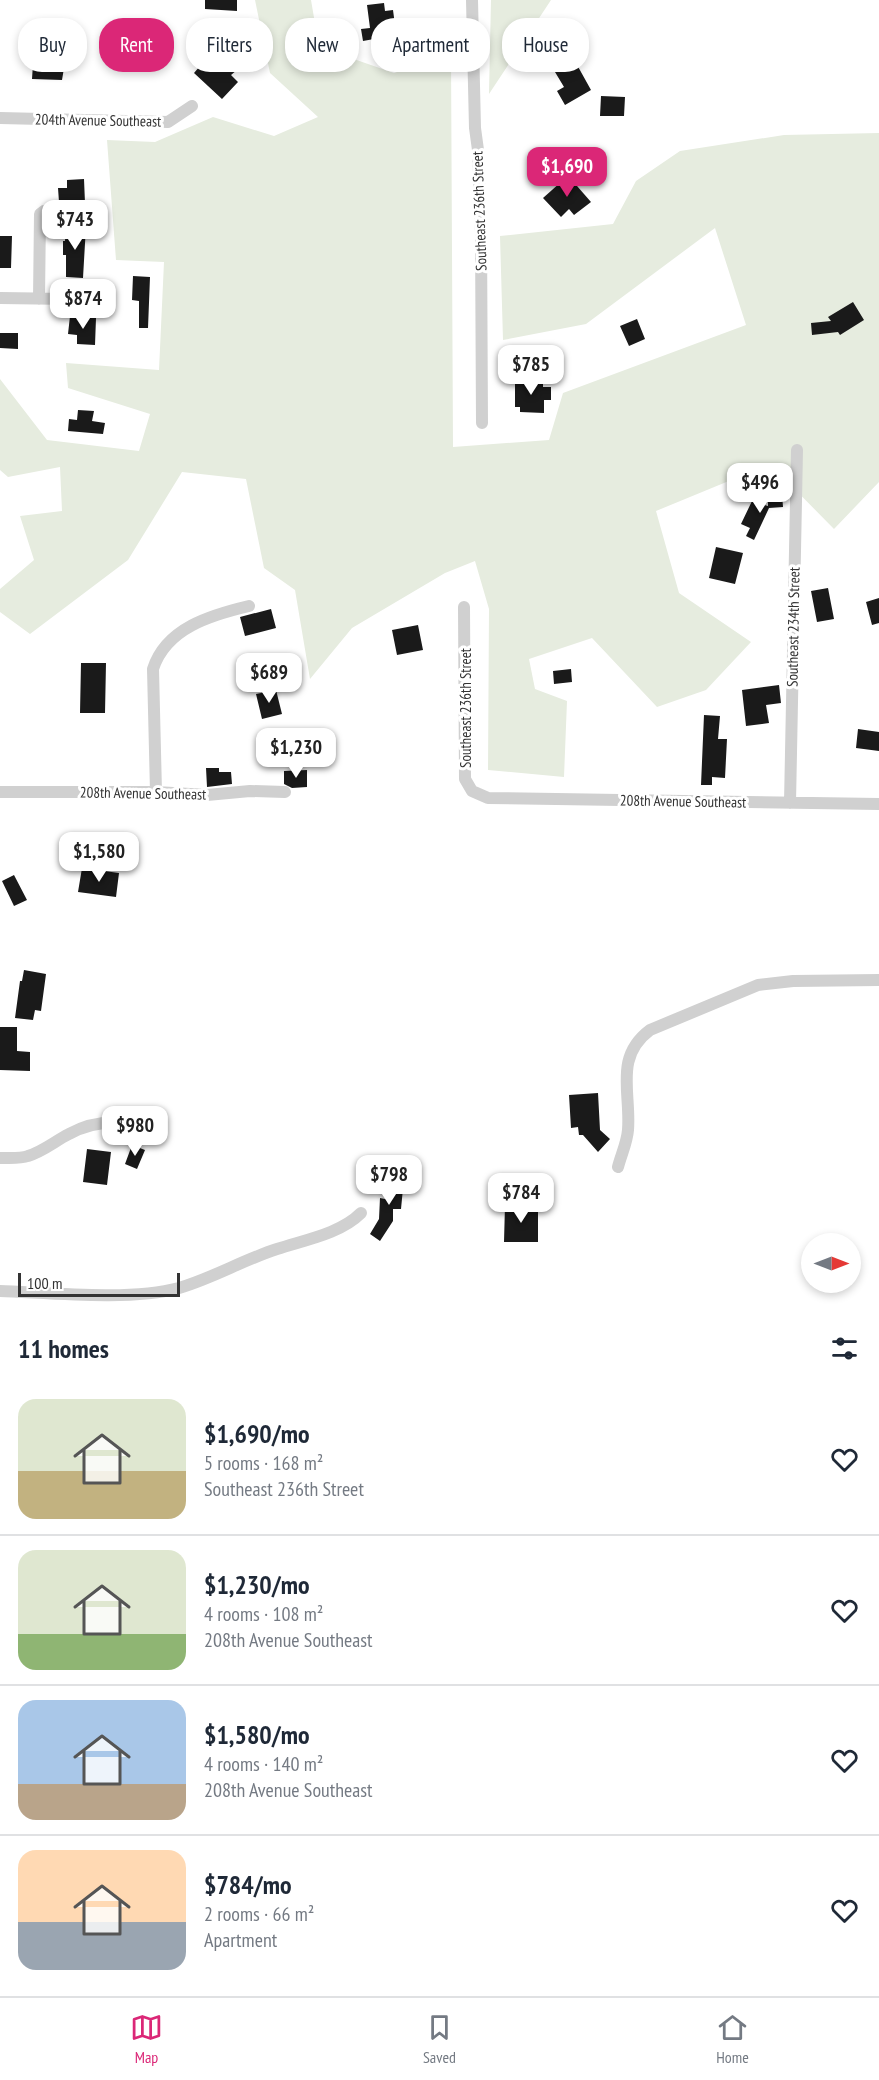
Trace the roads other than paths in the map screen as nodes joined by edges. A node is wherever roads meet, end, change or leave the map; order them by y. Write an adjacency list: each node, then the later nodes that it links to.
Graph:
1 (471, 0): 8 (street, Southeast 236th Street)
2 (192, 106): 3 (street, 204th Avenue Southeast)
3 (0, 118)
4 (69, 209): 6 (street)
5 (0, 298): 6 (street)
6 (39, 299): 7 (street)
7 (72, 299)
8 (482, 423)
9 (797, 450): 16 (street, Southeast 234th Street)
10 (249, 606): 13 (street)
11 (464, 607): 15 (street, Southeast 236th Street)
12 (0, 792): 13 (street, 208th Avenue Southeast)
13 (156, 792): 14 (street, 208th Avenue Southeast)
14 (285, 792)
15 (488, 798): 16 (street, 208th Avenue Southeast)
16 (790, 803): 17 (street, 208th Avenue Southeast)
17 (879, 804)
18 (879, 980): 21 (street)
19 (124, 1123): 20 (street)
20 (0, 1158)
21 (618, 1167)
22 (361, 1214): 23 (street)
23 (0, 1292)

